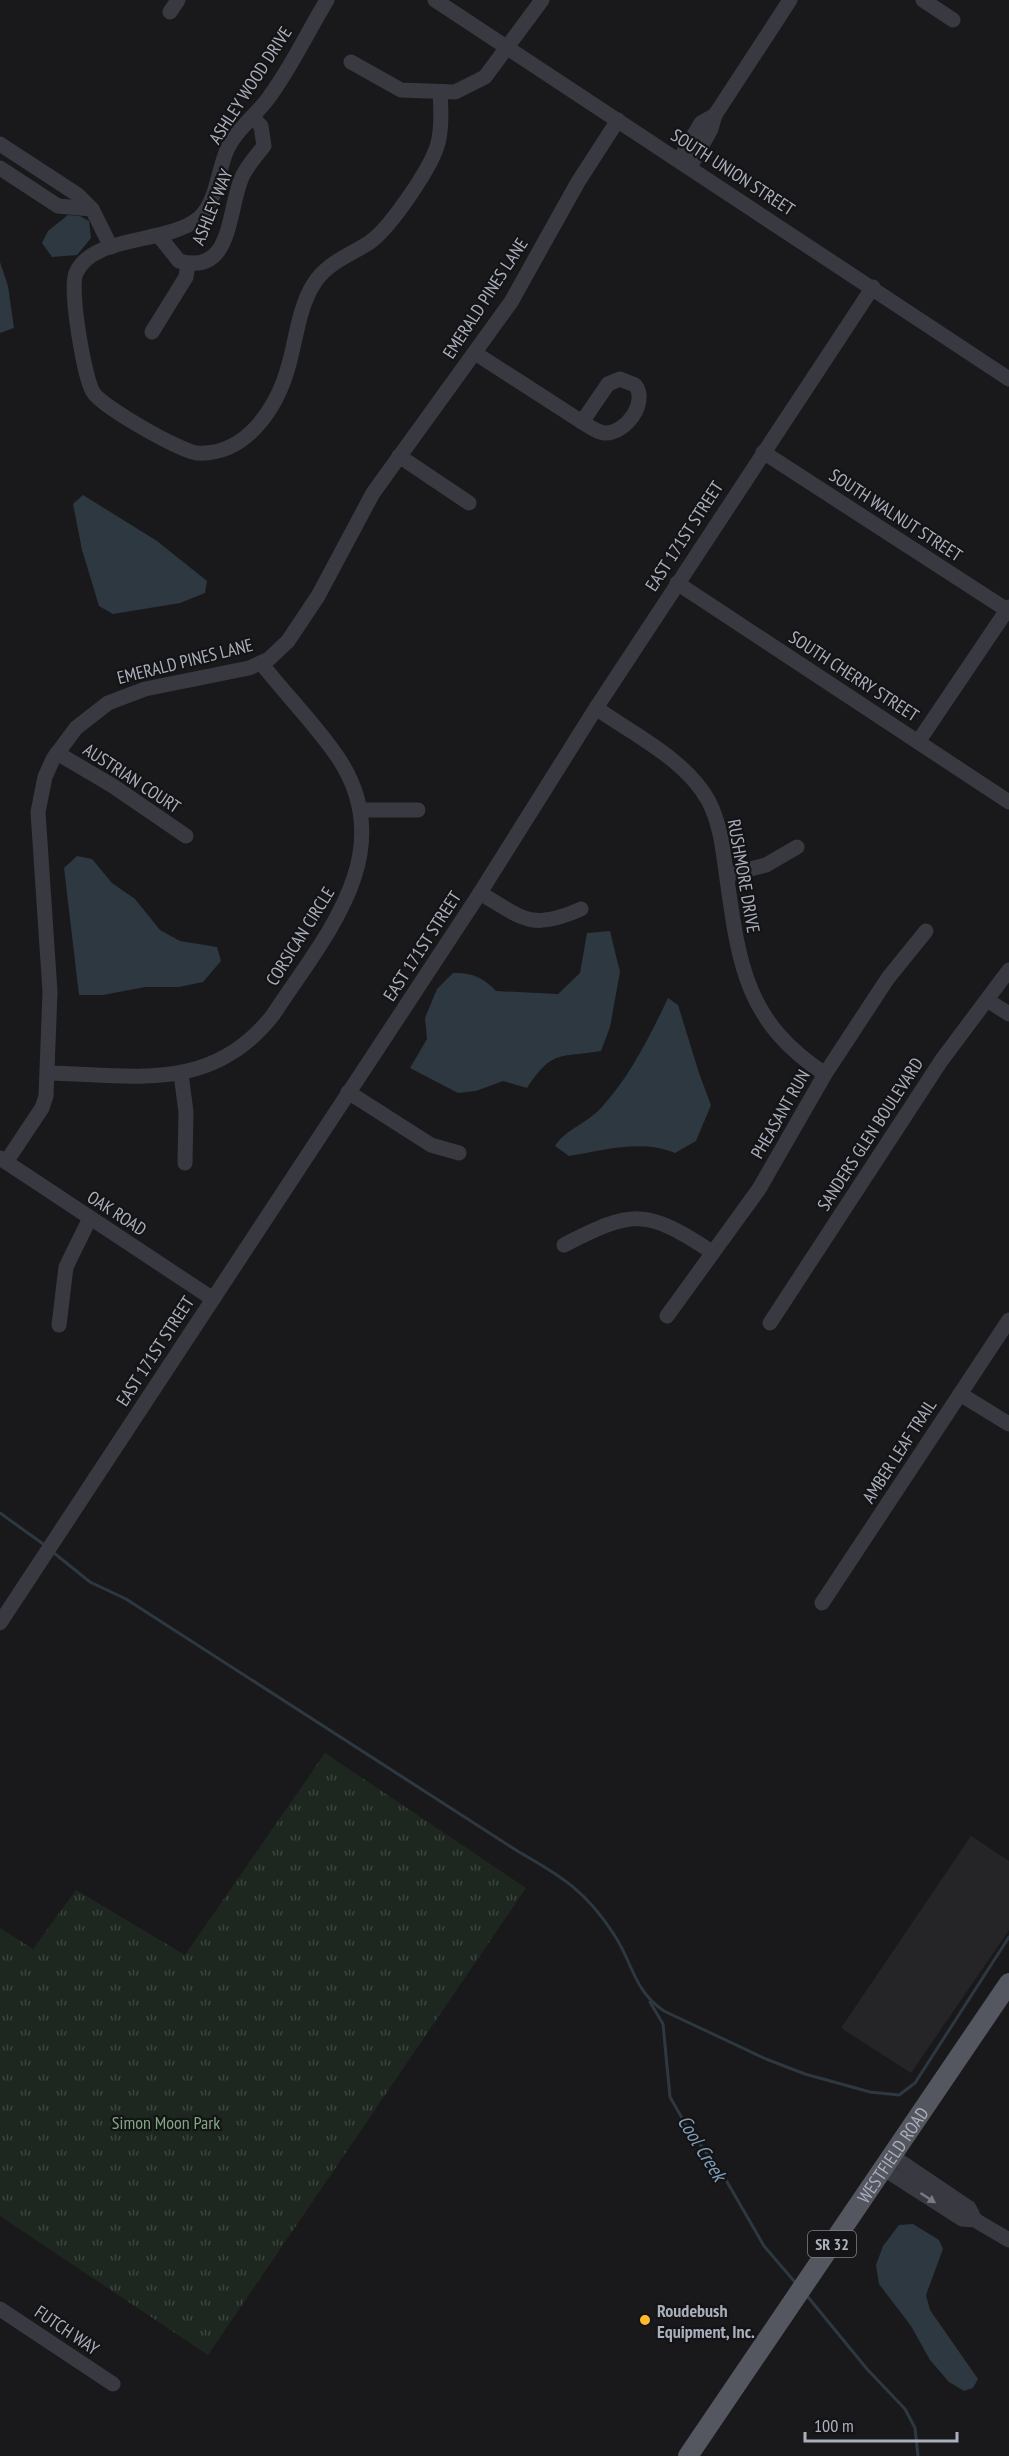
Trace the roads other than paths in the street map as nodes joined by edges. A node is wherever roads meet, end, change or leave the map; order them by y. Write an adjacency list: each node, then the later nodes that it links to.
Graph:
1 (327, 0): 10 (street, ASHLEY WOOD DRIVE)
2 (435, 0): 7 (street, SOUTH UNION STREET)
3 (542, 0): 7 (street)
4 (790, 0): 13 (street)
5 (923, 0): 6 (street)
6 (953, 20)
7 (507, 47): 9 (street); 11 (street, SOUTH UNION STREET)
8 (351, 62): 9 (street)
9 (440, 93): 17 (street, ASHLEY WOOD DRIVE)
10 (252, 117): 16 (street, ASHLEY WOOD DRIVE); 18 (street, ASHLEY WAY)
11 (618, 120): 13 (street, SOUTH UNION STREET); 21 (street, EMERALD PINES LANE)
12 (0, 144): 15 (street)
13 (684, 164): 19 (street, SOUTH UNION STREET)
14 (0, 168): 15 (street)
15 (92, 209): 17 (street)
16 (159, 236): 17 (street, ASHLEY WOOD DRIVE); 18 (street, ASHLEY WAY)
17 (111, 247)
18 (188, 264): 20 (street, ASHLEY WAY)
19 (873, 287): 22 (street, SOUTH UNION STREET); 24 (street, EAST 171ST STREET)
20 (152, 332)
21 (475, 353): 23 (street); 25 (street, EMERALD PINES LANE)
22 (1009, 379)
23 (582, 422)
24 (763, 453): 27 (street, EAST 171ST STREET); 28 (street, SOUTH WALNUT STREET)
25 (399, 456): 26 (street); 29 (street, EMERALD PINES LANE)
26 (469, 503)
27 (677, 583): 30 (street, EAST 171ST STREET); 31 (street, SOUTH CHERRY STREET)
28 (1008, 609): 31 (street)
29 (261, 663): 32 (street, EMERALD PINES LANE); 34 (street, CORSICAN CIRCLE)
30 (596, 708): 38 (street, RUSHMORE DRIVE); 39 (street, EAST 171ST STREET)
31 (918, 742): 33 (street, SOUTH CHERRY STREET)
32 (57, 753): 36 (street, AUSTRIAN COURT); 45 (street, EMERALD PINES LANE)
33 (1009, 802)
34 (360, 810): 35 (street); 46 (street, CORSICAN CIRCLE)
35 (418, 810)
36 (186, 836)
37 (797, 847): 38 (street)
38 (727, 875): 47 (street, RUSHMORE DRIVE)
39 (480, 893): 40 (street); 48 (street, EAST 171ST STREET)
40 (581, 909)
41 (926, 931): 47 (street, PHEASANT RUN)
42 (1009, 970): 43 (street, SANDERS GLEN BOULEVARD)
43 (987, 1000): 44 (street); 58 (street, SANDERS GLEN BOULEVARD)
44 (1009, 1014)
45 (48, 1073): 46 (street, CORSICAN CIRCLE); 50 (street, EMERALD PINES LANE)
46 (181, 1074): 51 (street)
47 (825, 1074): 54 (street, PHEASANT RUN)
48 (348, 1092): 49 (street); 55 (street, EAST 171ST STREET)
49 (459, 1153)
50 (3, 1160): 52 (street, OAK ROAD)
51 (185, 1163)
52 (90, 1218): 55 (street, OAK ROAD); 59 (street)
53 (564, 1245): 54 (street)
54 (712, 1252): 56 (street, PHEASANT RUN)
55 (213, 1299): 63 (street, EAST 171ST STREET)
56 (667, 1316)
57 (1009, 1320): 60 (street, AMBER LEAF TRAIL)
58 (770, 1323)
59 (59, 1325)
60 (960, 1394): 61 (street); 62 (street, AMBER LEAF TRAIL)
61 (1009, 1424)
62 (822, 1603)
63 (0, 1623)
64 (1009, 1983): 65 (main road, WESTFIELD ROAD / SR 32)
65 (888, 2163): 66 (street); 69 (main road, WESTFIELD ROAD / SR 32)
66 (1009, 2240)
67 (0, 2309): 68 (street, FUTCH WAY)
68 (113, 2384)
69 (688, 2456)

